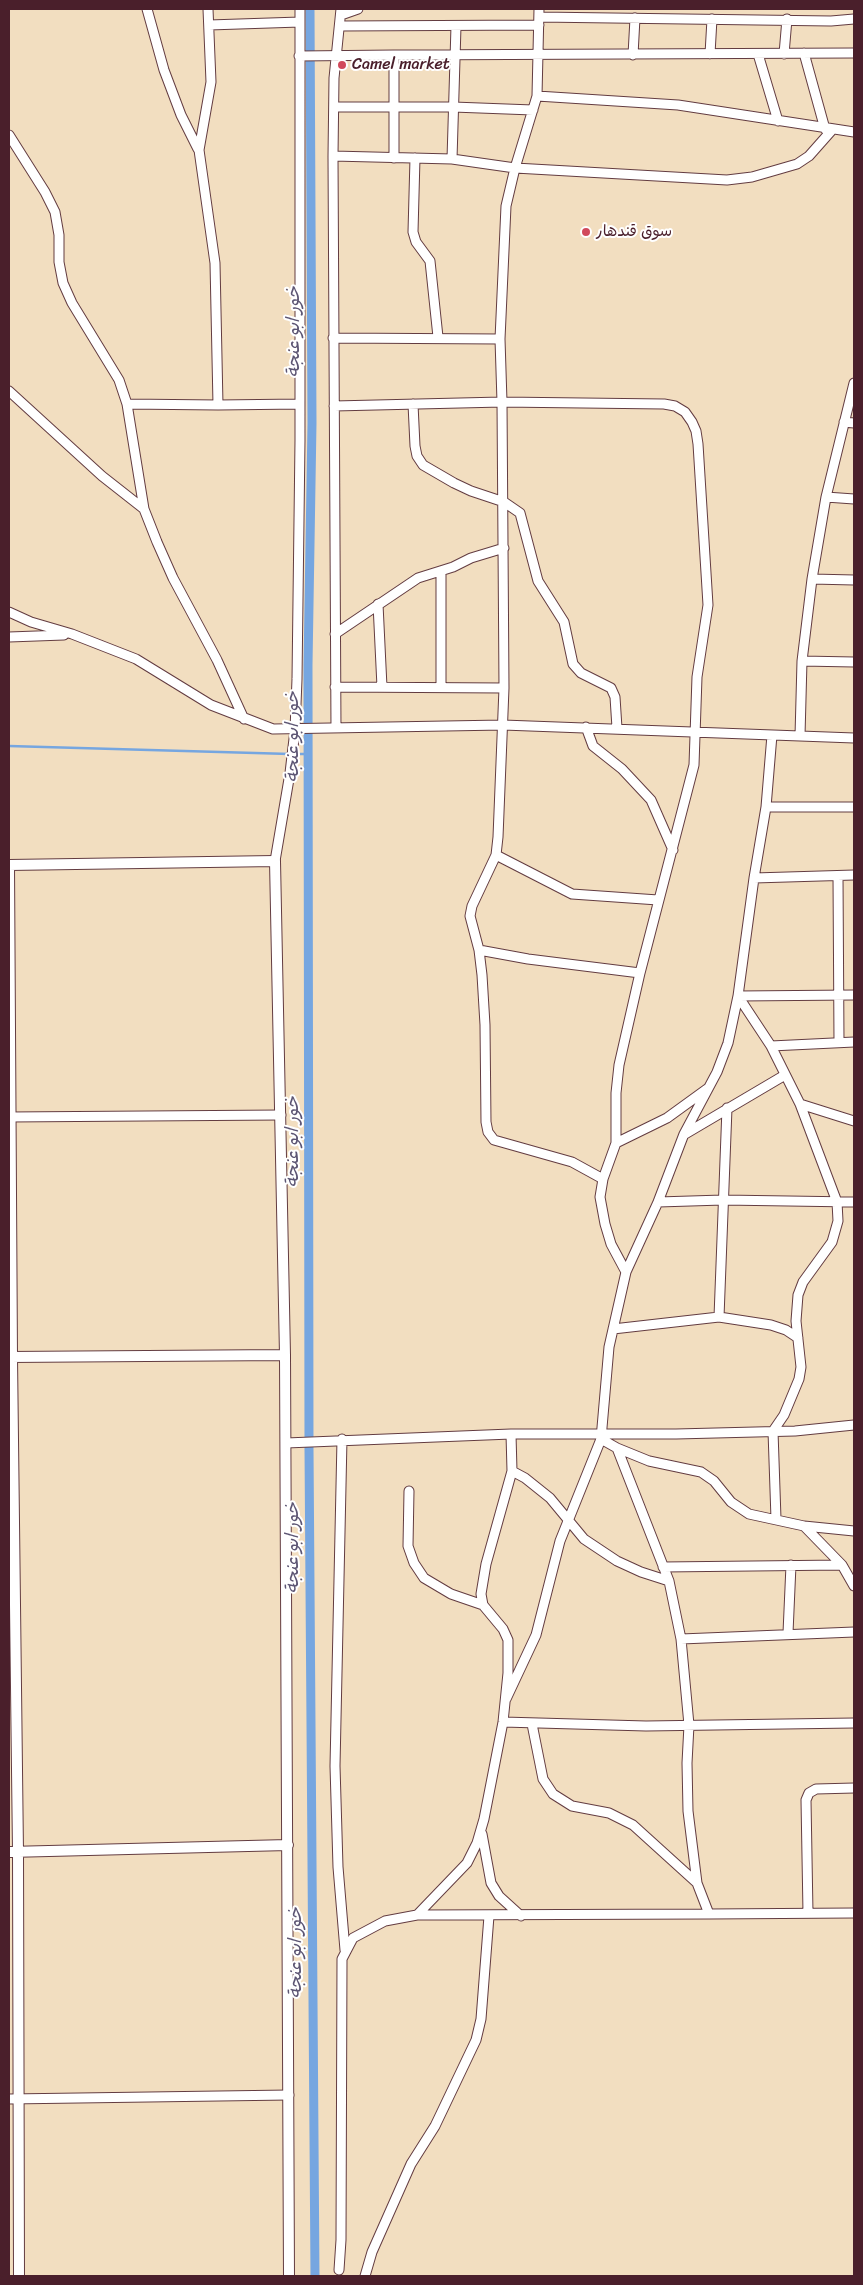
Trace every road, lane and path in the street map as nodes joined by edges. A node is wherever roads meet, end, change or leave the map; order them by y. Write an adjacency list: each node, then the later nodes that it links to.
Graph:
1 (147, 9): 35 (street)
2 (208, 9): 12 (street)
3 (300, 9): 11 (street)
4 (358, 9): 5 (street)
5 (341, 12): 13 (street)
6 (539, 17): 7 (street); 14 (street); 25 (street)
7 (635, 18): 8 (street); 23 (street)
8 (712, 19): 9 (street); 17 (street)
9 (787, 19): 10 (street); 19 (street)
10 (854, 19)
11 (300, 22): 12 (street); 24 (street)
12 (208, 25): 35 (street)
13 (340, 26): 14 (street); 20 (street)
14 (456, 26): 22 (street)
15 (804, 53): 16 (street); 19 (street); 32 (street)
16 (854, 53)
17 (710, 54): 18 (street); 23 (street)
18 (758, 54): 19 (street); 31 (street)
19 (784, 54)
20 (336, 55): 21 (street); 24 (street); 29 (street)
21 (394, 55): 22 (street); 27 (street)
22 (455, 55): 25 (street); 28 (street)
23 (633, 55): 25 (street)
24 (299, 56): 48 (street)
25 (539, 56): 26 (street)
26 (537, 96): 30 (street); 31 (street)
27 (394, 107): 28 (street); 29 (street); 37 (street)
28 (454, 107): 30 (street); 39 (street)
29 (334, 108): 36 (street)
30 (533, 110): 40 (street)
31 (778, 120): 32 (street)
32 (829, 129): 33 (street); 40 (street)
33 (854, 132)
34 (9, 136): 47 (street)
35 (199, 150): 50 (street)
36 (332, 156): 37 (street); 42 (street)
37 (394, 158): 38 (street)
38 (415, 158): 39 (street); 41 (street)
39 (452, 159): 40 (street)
40 (515, 168): 43 (street)
41 (438, 337): 42 (street); 43 (street)
42 (333, 338): 51 (street)
43 (500, 339): 46 (street)
44 (854, 384): 52 (street)
45 (9, 391): 57 (street)
46 (502, 402): 49 (street); 56 (street); 79 (street)
47 (127, 404): 50 (street); 57 (street)
48 (300, 404): 50 (street); 78 (street)
49 (413, 404): 51 (street); 56 (street)
50 (218, 405)
51 (334, 406): 65 (street)
52 (844, 422): 53 (street); 54 (street)
53 (854, 423)
54 (826, 497): 55 (street); 60 (street)
55 (854, 499)
56 (504, 502): 58 (street); 77 (street)
57 (144, 509): 73 (street)
58 (504, 548): 59 (street); 72 (street)
59 (441, 571): 62 (street); 71 (street)
60 (812, 579): 61 (street); 67 (street)
61 (854, 580)
62 (378, 604): 65 (street); 70 (street)
63 (9, 612): 64 (street)
64 (72, 634): 66 (street); 73 (street)
65 (335, 634): 69 (street)
66 (9, 637)
67 (802, 661): 68 (street); 81 (street)
68 (854, 662)
69 (335, 687): 70 (street); 76 (street)
70 (382, 687): 71 (street)
71 (441, 687): 72 (street)
72 (504, 688): 74 (street)
73 (244, 719): 78 (street)
74 (503, 725): 75 (street); 76 (street); 86 (street)
75 (586, 727): 77 (street); 85 (street)
76 (336, 728): 78 (street)
77 (617, 728): 79 (street)
78 (298, 729): 87 (street)
79 (697, 731): 80 (street); 85 (street)
80 (772, 735): 81 (street); 83 (street)
81 (800, 736): 82 (street)
82 (854, 738)
83 (766, 807): 84 (street); 91 (street)
84 (854, 807)
85 (673, 850): 92 (street)
86 (496, 855): 92 (street); 93 (street)
87 (275, 861): 88 (street); 106 (street)
88 (9, 865): 95 (street)
89 (854, 875): 90 (street)
90 (838, 876): 91 (street); 96 (street)
91 (754, 878): 98 (street)
92 (658, 900): 94 (street)
93 (479, 950): 94 (street); 111 (street)
94 (640, 973): 110 (street)
95 (9, 992): 107 (street)
96 (839, 995): 97 (street); 98 (street); 99 (street)
97 (854, 995)
98 (738, 996): 101 (street); 103 (street)
99 (839, 1042): 100 (street); 101 (street)
100 (854, 1042)
101 (771, 1046): 102 (street)
102 (785, 1075): 104 (street); 105 (street)
103 (709, 1088): 109 (street); 110 (street)
104 (800, 1104): 108 (street); 114 (street)
105 (727, 1108): 109 (street); 112 (street)
106 (281, 1115): 107 (street); 120 (street)
107 (10, 1117): 121 (street)
108 (854, 1121)
109 (684, 1134): 113 (street)
110 (616, 1143): 111 (street)
111 (603, 1179): 116 (street)
112 (723, 1200): 113 (street); 114 (street); 117 (street)
113 (658, 1202): 116 (street)
114 (837, 1202): 115 (street); 119 (street)
115 (854, 1202)
116 (626, 1272): 118 (street)
117 (719, 1317): 118 (street); 119 (street)
118 (612, 1329): 125 (street)
119 (798, 1338): 123 (street)
120 (285, 1355): 121 (street); 127 (street)
121 (10, 1357): 152 (street)
122 (852, 1423): 123 (street)
123 (774, 1430): 125 (street); 131 (street)
124 (511, 1434): 125 (street); 126 (street); 129 (street)
125 (602, 1436): 128 (street); 132 (street)
126 (342, 1439): 127 (street); 160 (street)
127 (286, 1443): 151 (street)
128 (616, 1448): 131 (street); 136 (street)
129 (512, 1470): 132 (street); 140 (street)
130 (409, 1491): 140 (street)
131 (776, 1519): 133 (street)
132 (569, 1520): 138 (street); 144 (street)
133 (804, 1526): 134 (street); 137 (street)
134 (854, 1531)
135 (791, 1565): 136 (street); 137 (street); 142 (street)
136 (664, 1567): 138 (street)
137 (848, 1571): 139 (street)
138 (669, 1581): 143 (street)
139 (854, 1586)
140 (483, 1605): 144 (street)
141 (854, 1632): 142 (street)
142 (788, 1633): 143 (street)
143 (681, 1639): 148 (street)
144 (506, 1699): 145 (street)
145 (503, 1722): 147 (street); 150 (street)
146 (854, 1723): 148 (street)
147 (532, 1724): 148 (street); 153 (street)
148 (689, 1725): 153 (street)
149 (854, 1788): 154 (street)
150 (481, 1830): 157 (street); 159 (street)
151 (288, 1845): 152 (street); 162 (street)
152 (13, 1852): 161 (street)
153 (697, 1883): 156 (street)
154 (808, 1913): 155 (street); 156 (street)
155 (854, 1913)
156 (709, 1914): 159 (street)
157 (417, 1915): 158 (street); 160 (street)
158 (489, 1916): 159 (street); 167 (street)
159 (521, 1916)
160 (345, 1951): 164 (street)
161 (14, 2010): 163 (street)
162 (289, 2096): 163 (street); 166 (street)
163 (14, 2099): 165 (street)
164 (339, 2270)
165 (19, 2276)
166 (289, 2276)
167 (365, 2276)

